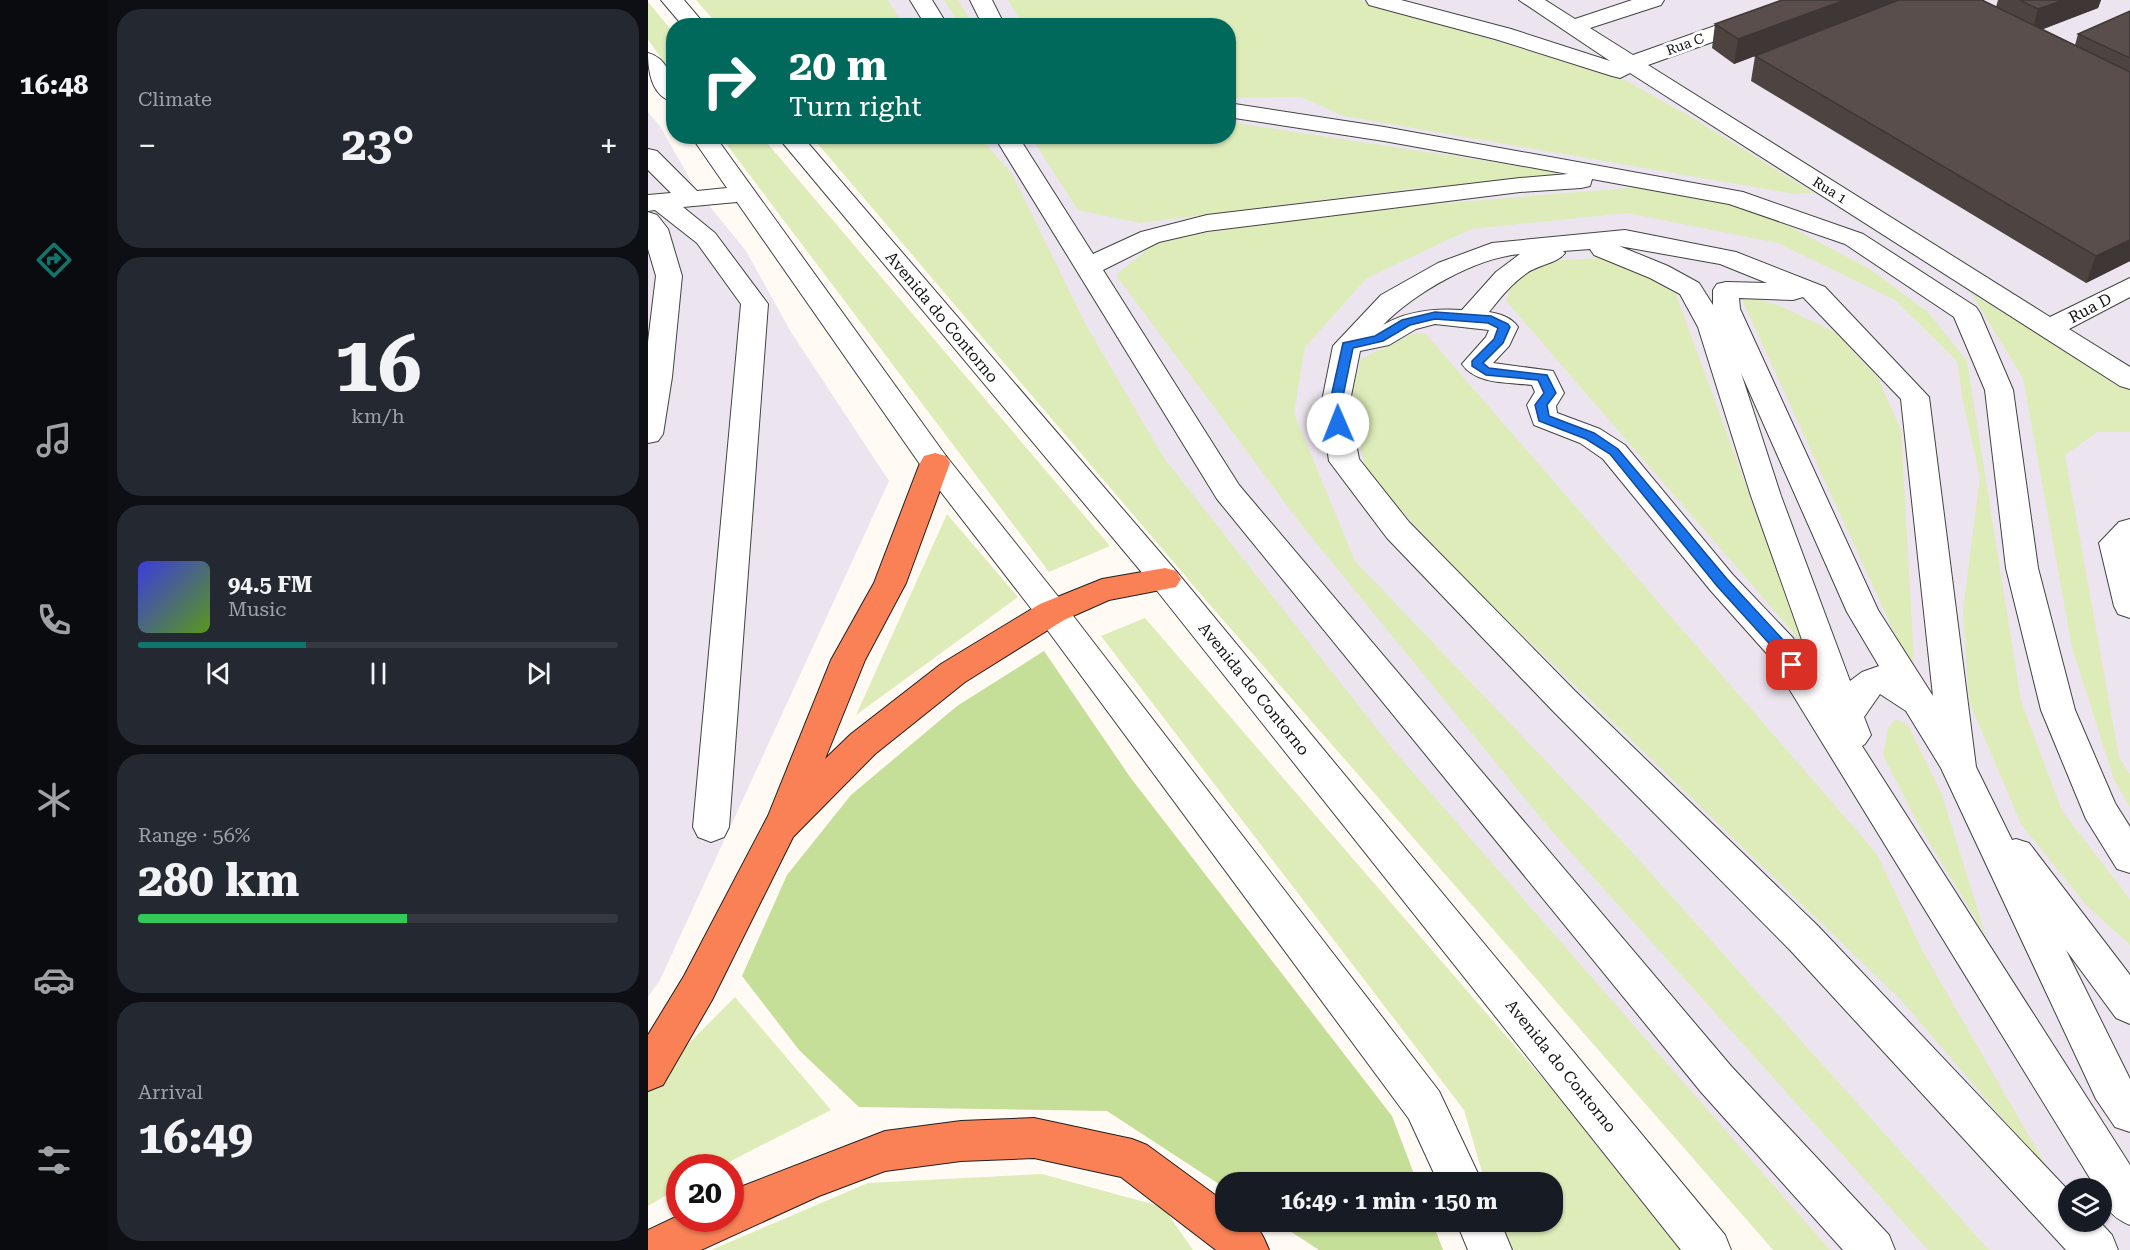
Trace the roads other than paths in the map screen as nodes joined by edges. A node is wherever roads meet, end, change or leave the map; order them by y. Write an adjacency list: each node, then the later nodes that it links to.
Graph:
1 (672, 0): 8 (street)
2 (921, 0): 9 (street)
3 (981, 0): 10 (street)
4 (1377, 0): 15 (street)
5 (1530, 0): 11 (street, Rua 1)
6 (1653, 0): 11 (street)
7 (1808, 0): 13 (street, Rua C)
8 (687, 18)
9 (932, 18)
10 (990, 18)
11 (1572, 27): 13 (street, Rua 1)
12 (649, 61): 14 (street)
13 (1630, 64): 15 (street, Rua 1)
14 (666, 84)
15 (1662, 84): 30 (street, Rua 1)
16 (1236, 111): 21 (street)
17 (710, 144): 22 (street)
18 (796, 144): 36 (street, Avenida do Contorno)
19 (1011, 144): 26 (street)
20 (648, 156): 23 (street)
21 (1630, 177): 26 (street); 45 (street)
22 (745, 194): 23 (street); 34 (street)
23 (691, 199): 24 (street)
24 (652, 209): 33 (street); 43 (street)
25 (1590, 243): 28 (street); 29 (street); 31 (street); 40 (street)
26 (1087, 267): 60 (street)
27 (2130, 286): 30 (street, Rua D)
28 (1816, 293): 39 (street); 41 (street)
29 (1469, 318): 31 (street); 42 (street)
30 (2049, 329): 32 (street, Rua 1)
31 (1347, 346): 52 (street)
32 (2130, 380)
33 (648, 434)
34 (935, 463): 38 (street); 44 (highway)
35 (2130, 530): 37 (street)
36 (1165, 579): 38 (highway); 59 (street, Avenida do Contorno)
37 (2130, 606)
38 (1052, 612): 44 (highway); 49 (street)
39 (1918, 702): 40 (street); 41 (street)
40 (1846, 718): 42 (street)
41 (1964, 781): 46 (street); 48 (street)
42 (1875, 796): 50 (street)
43 (711, 827)
44 (780, 827): 47 (highway)
45 (2130, 858)
46 (2130, 1006)
47 (648, 1072)
48 (2130, 1113)
49 (1455, 1172)
50 (2130, 1204)
51 (744, 1206): 57 (highway)
52 (2058, 1209)
53 (691, 1232): 56 (highway)
54 (1483, 1232): 58 (street)
55 (2079, 1232): 61 (street)
56 (654, 1250)
57 (1247, 1250)
58 (1490, 1250)
59 (1709, 1250)
60 (1873, 1250)
61 (2096, 1250)

